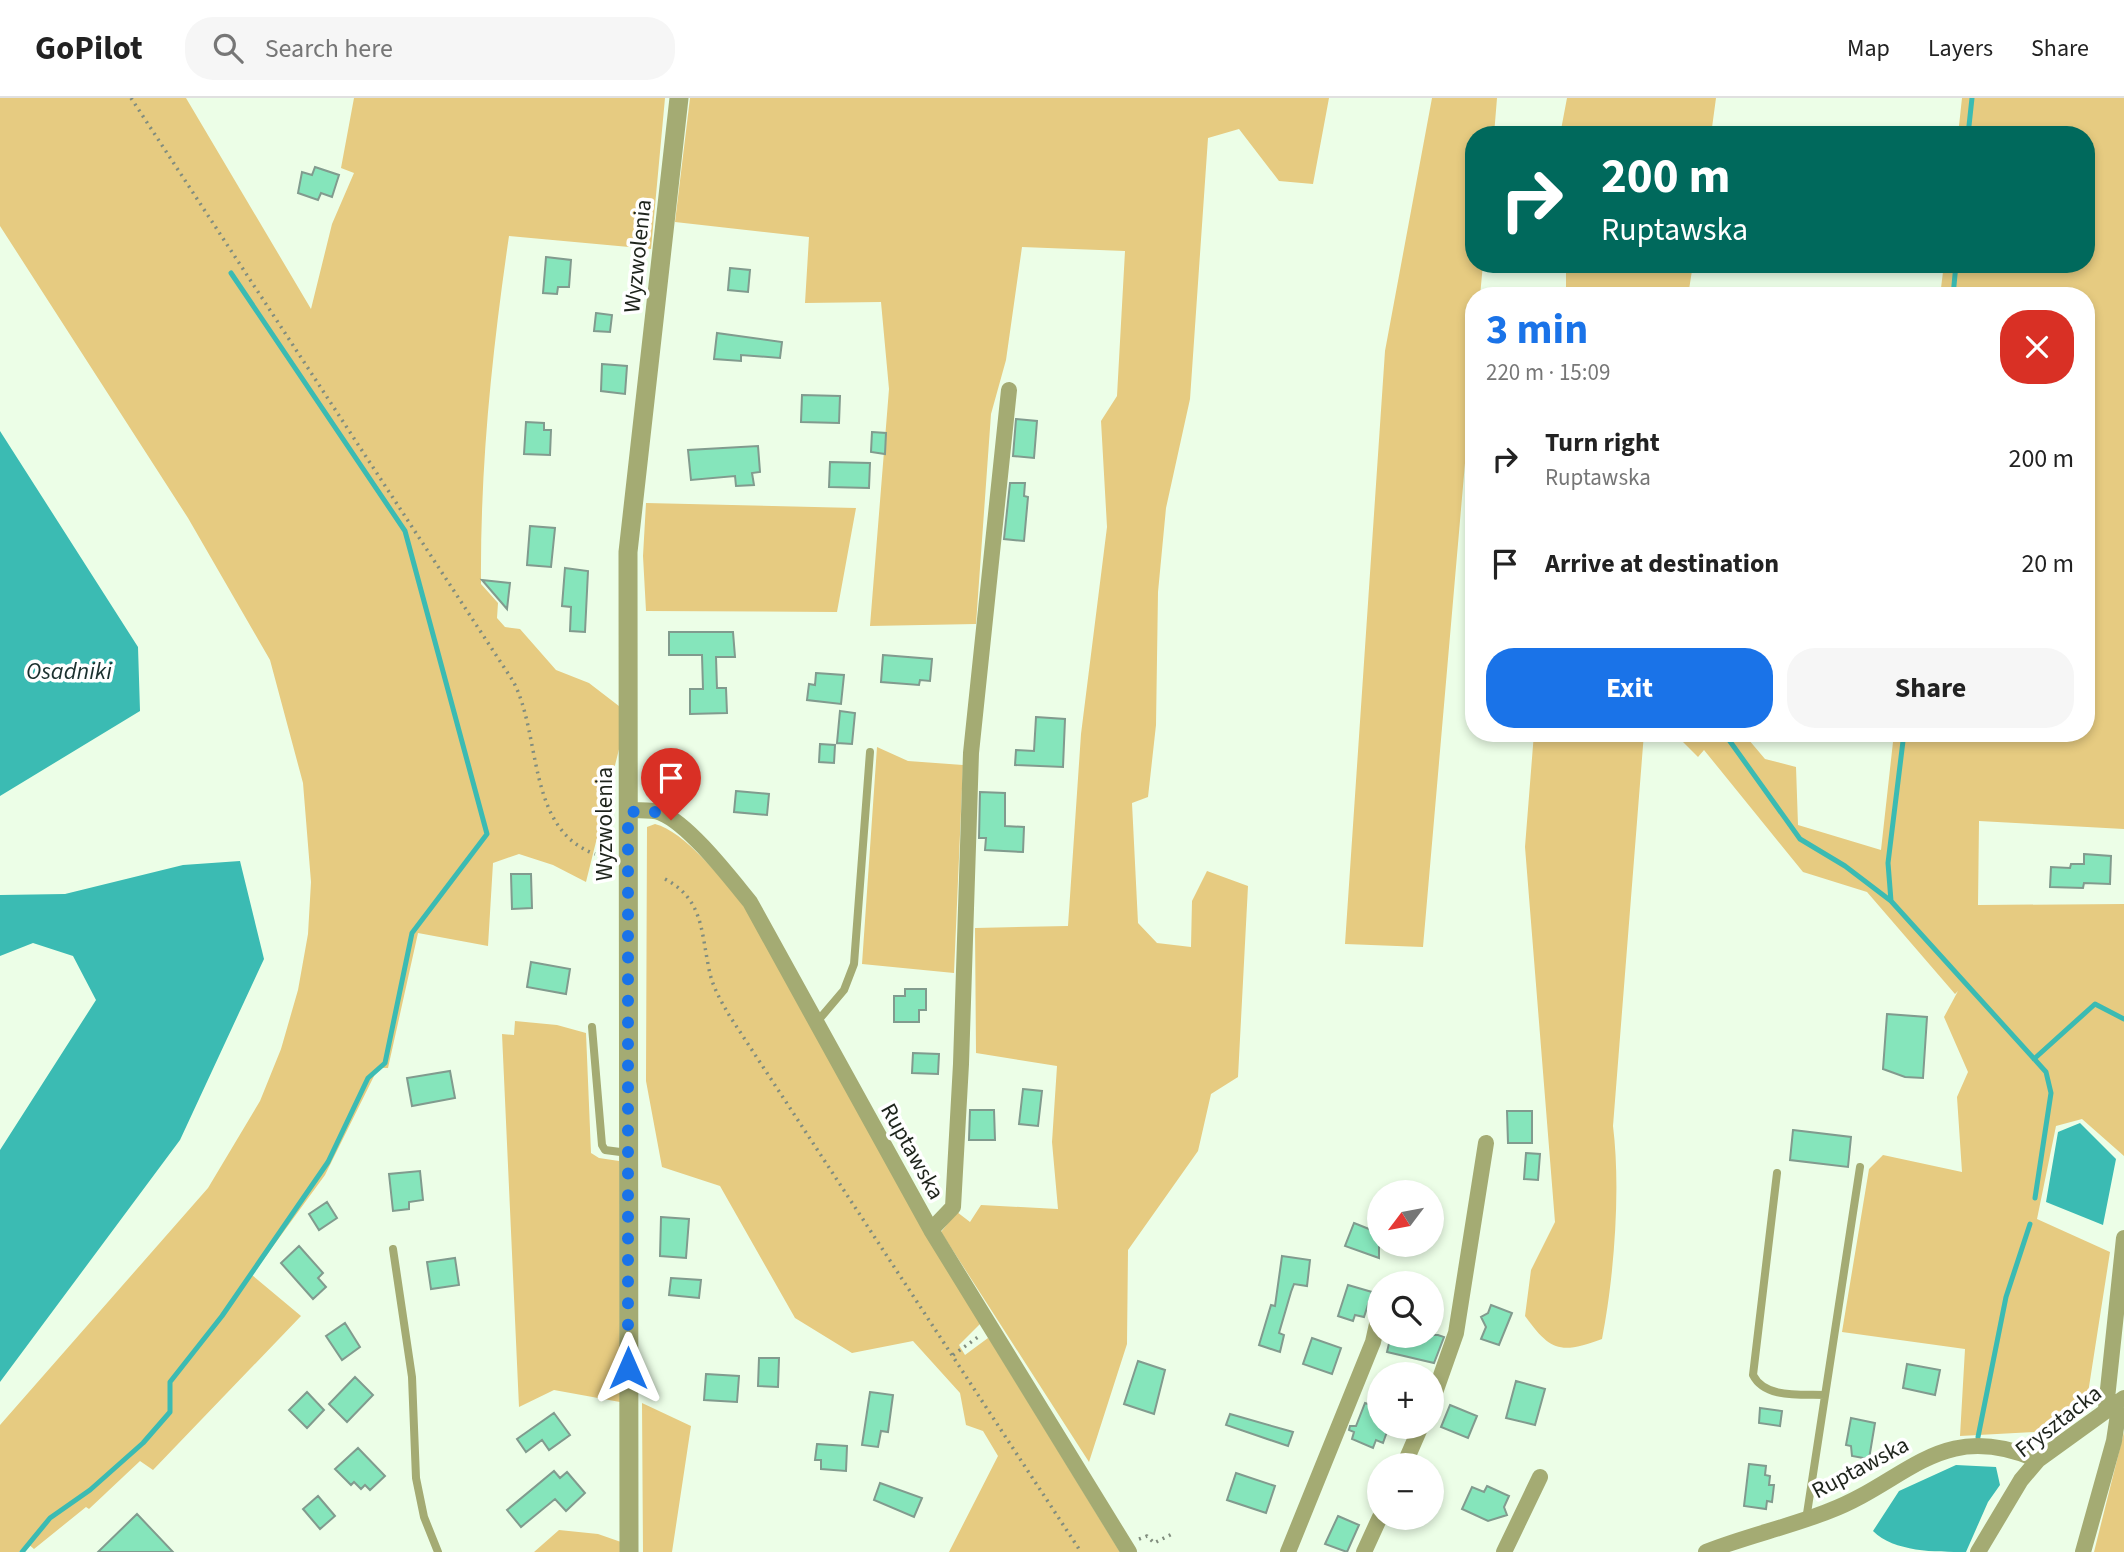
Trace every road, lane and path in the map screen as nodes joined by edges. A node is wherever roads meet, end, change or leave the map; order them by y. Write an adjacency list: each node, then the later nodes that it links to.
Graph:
1 (131, 98): 6 (path)
2 (679, 98): 5 (street, Wyzwolenia)
3 (1009, 390): 14 (street)
4 (870, 752): 8 (lane)
5 (629, 810): 8 (street, Ruptawska); 11 (street, Wyzwolenia)
6 (595, 854)
7 (664, 879): 19 (path)
8 (816, 1023): 14 (street, Ruptawska)
9 (592, 1027): 11 (lane)
10 (1486, 1143): 20 (street)
11 (628, 1153): 30 (street, Wyzwolenia)
12 (1860, 1167): 21 (lane)
13 (1777, 1173): 21 (lane)
14 (931, 1230): 17 (street, Ruptawska)
15 (2124, 1238): 22 (street)
16 (393, 1249): 29 (lane)
17 (990, 1326): 19 (path); 28 (street, Ruptawska)
18 (1371, 1348): 32 (street)
19 (953, 1356): 31 (path)
20 (1444, 1367)
21 (1825, 1395): 25 (lane)
22 (2117, 1402): 23 (street, Frysztacka); 37 (street)
23 (2038, 1460): 25 (street, Ruptawska); 36 (street, Frysztacka)
24 (1540, 1477): 34 (street)
25 (1806, 1520): 35 (street, Ruptawska)
26 (1374, 1530): 33 (street)
27 (1172, 1534): 28 (path)
28 (1127, 1549)
29 (438, 1552)
30 (629, 1552)
31 (1081, 1552)
32 (1288, 1552)
33 (1364, 1552)
34 (1504, 1552)
35 (1706, 1552)
36 (1978, 1552)
37 (2083, 1552)

